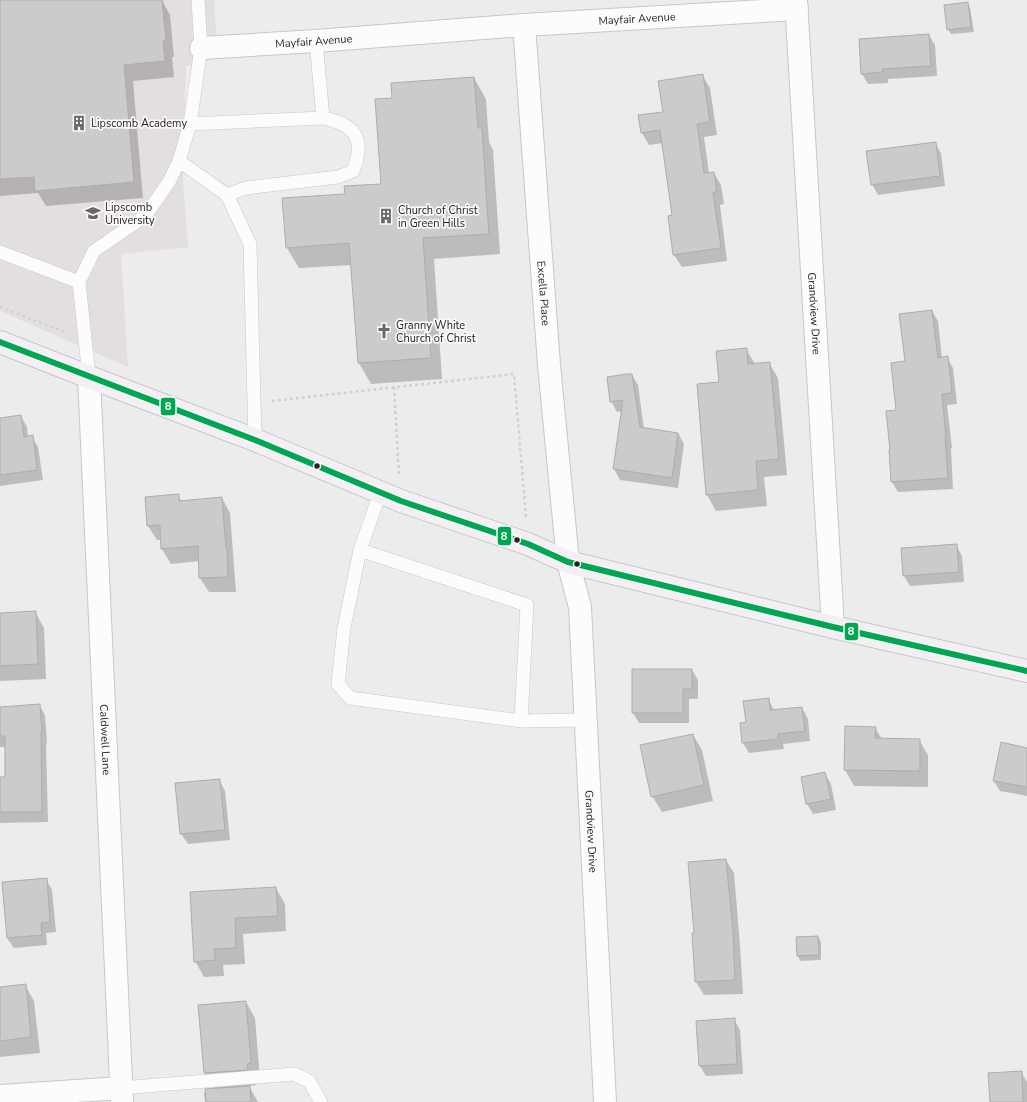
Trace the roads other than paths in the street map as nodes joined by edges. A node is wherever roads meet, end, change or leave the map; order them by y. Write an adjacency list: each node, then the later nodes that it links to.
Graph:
1 (198, 0): 5 (lane)
2 (796, 5): 3 (street, Mayfair Avenue); 18 (street, Grandview Drive)
3 (524, 25): 4 (street, Mayfair Avenue); 17 (street, Excella Place)
4 (316, 41): 5 (street, Mayfair Avenue); 6 (lane)
5 (201, 48): 7 (lane)
6 (323, 118): 7 (lane); 9 (lane)
7 (190, 124): 8 (lane)
8 (178, 161): 9 (lane); 11 (lane)
9 (227, 195): 14 (lane)
10 (0, 252): 11 (lane)
11 (79, 282): 13 (lane)
12 (0, 342): 13 (main road)
13 (89, 377): 14 (main road); 22 (street, Caldwell Lane)
14 (255, 440): 15 (main road)
15 (380, 493): 16 (lane); 17 (main road)
16 (360, 550): 21 (lane); 21 (lane)
17 (568, 562): 18 (main road); 20 (street, Grandview Drive)
18 (833, 627): 19 (main road)
19 (1027, 671)
20 (586, 720): 21 (lane); 25 (street, Grandview Drive)
21 (521, 721)
22 (122, 1095): 23 (street); 24 (lane)
23 (0, 1096)
24 (321, 1102)
25 (605, 1102)

